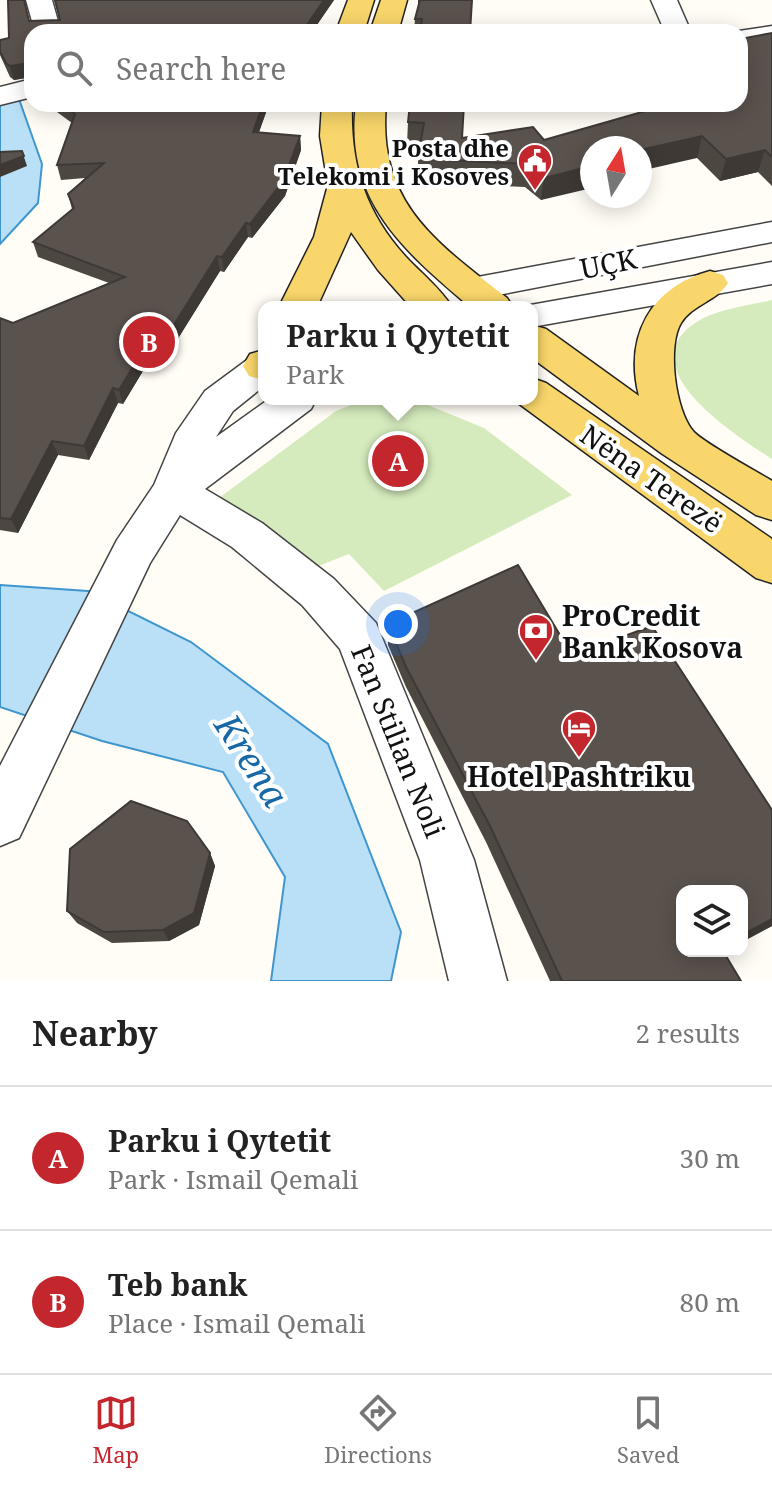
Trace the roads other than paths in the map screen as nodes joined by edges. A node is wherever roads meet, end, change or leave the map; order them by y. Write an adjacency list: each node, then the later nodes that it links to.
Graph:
1 (39, 0): 5 (street)
2 (361, 0): 6 (main road)
3 (394, 0): 7 (main road)
4 (664, 0): 8 (street)
5 (46, 24)
6 (353, 24)
7 (386, 24)
8 (674, 24)
9 (772, 34): 10 (street)
10 (748, 37)
11 (337, 112): 13 (main road)
12 (371, 112): 17 (main road)
13 (343, 187): 18 (main road); 19 (main road)
14 (772, 232): 17 (street, UÇK)
15 (772, 273): 16 (street, UÇK)
16 (710, 283): 21 (street, UÇK); 26 (main road)
17 (483, 298): 20 (main road)
18 (301, 301)
19 (420, 301)
20 (457, 301)
21 (538, 314)
22 (538, 343): 26 (main road, Nëna Terezë)
23 (258, 371): 27 (street)
24 (538, 397): 29 (main road, Nëna Terezë)
25 (289, 405): 27 (street)
26 (676, 442): 28 (main road, Nëna Terezë)
27 (173, 490): 30 (street); 31 (street, Fan Stilian Noli)
28 (772, 503)
29 (772, 564)
30 (11, 798)
31 (478, 981)

